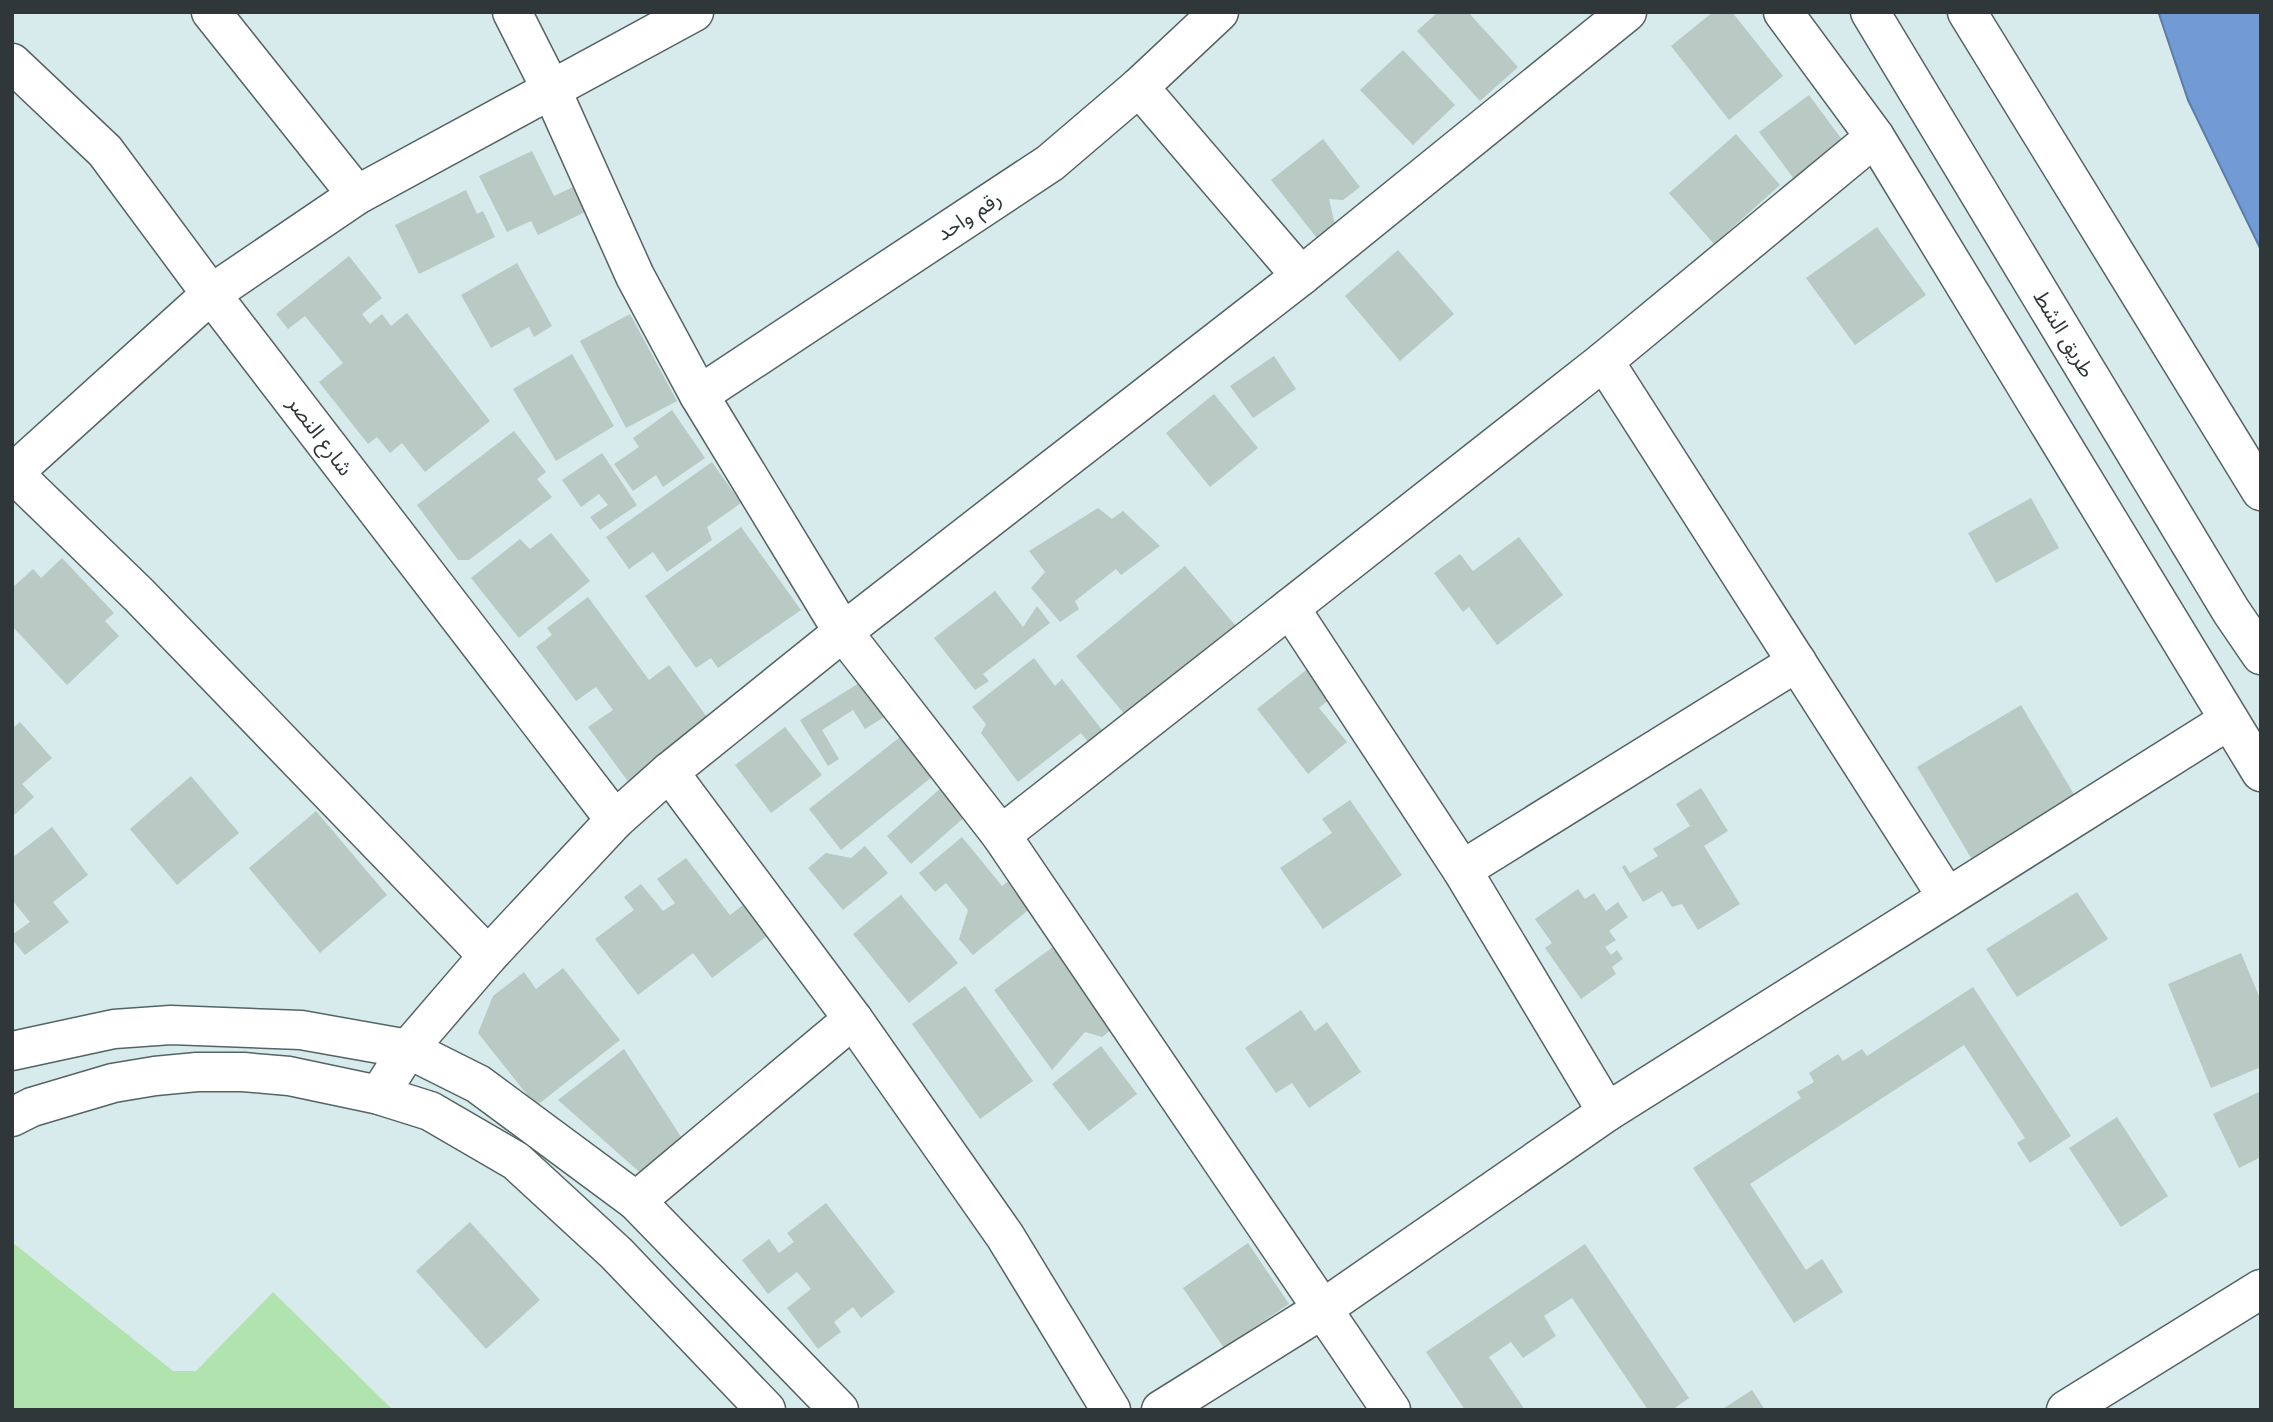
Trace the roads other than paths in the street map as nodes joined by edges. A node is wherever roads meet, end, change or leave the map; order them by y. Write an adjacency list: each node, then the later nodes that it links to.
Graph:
1 (211, 12): 13 (street)
2 (512, 12): 11 (street)
3 (694, 12): 11 (street)
4 (1219, 12): 10 (street, رقم واحد)
5 (1627, 12): 14 (street)
6 (1783, 12): 12 (street)
7 (1870, 12): 22 (street, طريق الشط)
8 (1967, 12): 19 (street)
9 (12, 63): 15 (street, شارع النصر)
10 (1139, 87): 14 (street); 17 (street, رقم واحد)
11 (552, 91): 13 (street); 17 (street)
12 (1875, 137): 16 (street); 24 (street)
13 (357, 195): 15 (street)
14 (1301, 276): 21 (street)
15 (211, 294): 18 (street); 27 (street, شارع النصر)
16 (1604, 361): 20 (street); 23 (street)
17 (699, 395): 21 (street)
18 (13, 473): 31 (street)
19 (2261, 491)
20 (1290, 608): 28 (street); 29 (street)
21 (843, 632): 25 (street); 28 (street)
22 (2261, 656)
23 (1797, 662): 29 (street); 30 (street)
24 (2229, 720): 26 (street); 30 (street)
25 (669, 772): 27 (street); 32 (street)
26 (2261, 772)
27 (615, 820): 31 (street)
28 (1001, 835): 40 (street)
29 (1462, 870): 36 (street)
30 (1947, 897): 36 (street)
31 (488, 956): 33 (street)
32 (853, 1019): 38 (street); 43 (street)
33 (408, 1049): 34 (street); 35 (street); 38 (street)
34 (12, 1052)
35 (379, 1095): 37 (street); 41 (street)
36 (1607, 1112): 40 (street)
37 (12, 1117)
38 (636, 1200): 42 (street)
39 (2261, 1289): 46 (street)
40 (1321, 1310): 44 (street); 45 (street)
41 (766, 1410)
42 (839, 1410)
43 (1111, 1410)
44 (1161, 1410)
45 (1391, 1410)
46 (2066, 1410)

